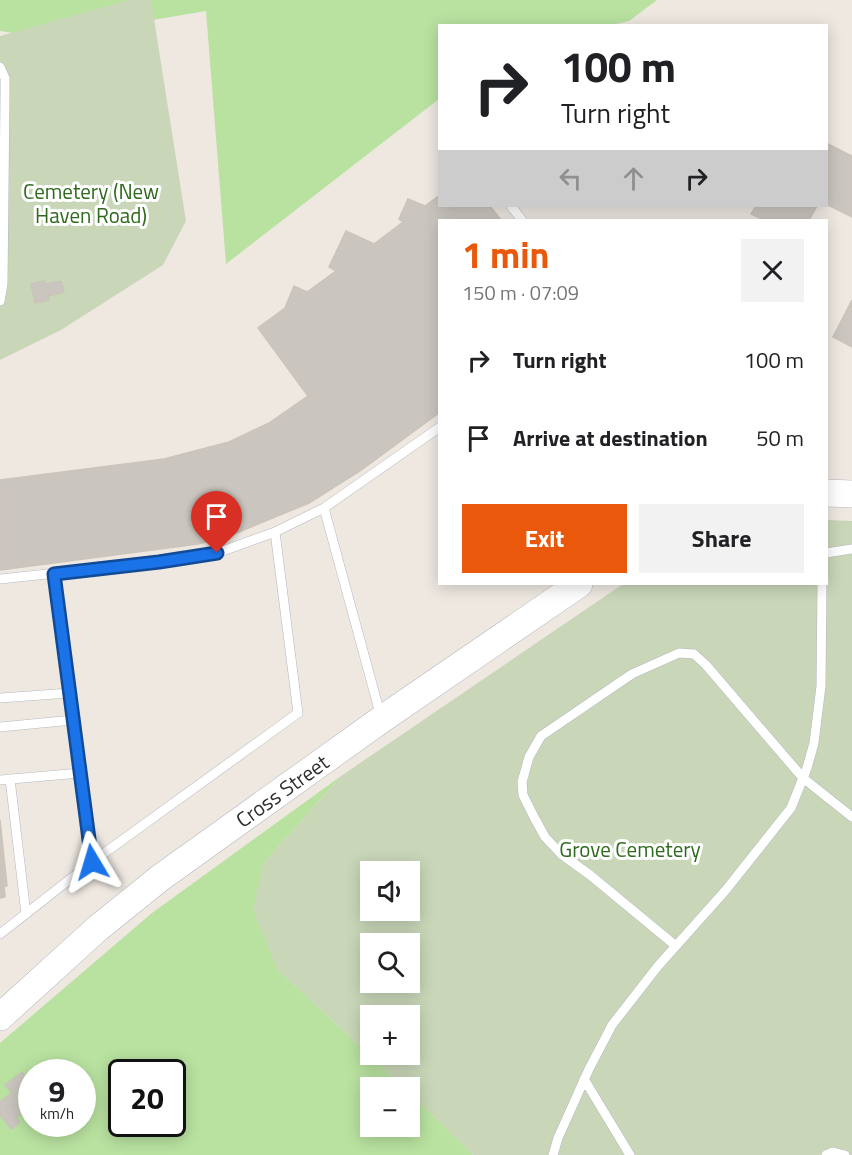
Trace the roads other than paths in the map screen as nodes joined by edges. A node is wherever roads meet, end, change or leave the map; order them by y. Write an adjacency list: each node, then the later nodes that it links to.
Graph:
1 (0, 67): 4 (lane)
2 (512, 207): 3 (lane)
3 (521, 219)
4 (0, 301)
5 (438, 427): 8 (lane)
6 (828, 493): 7 (street)
7 (852, 494)
8 (324, 508): 9 (lane); 18 (lane)
9 (275, 532): 12 (lane); 25 (lane)
10 (852, 549): 11 (lane)
11 (828, 553)
12 (54, 574): 13 (lane); 16 (lane)
13 (0, 579)
14 (578, 585): 18 (street, Cross Street)
15 (822, 585): 22 (lane)
16 (70, 693): 17 (lane); 19 (lane)
17 (0, 698)
18 (382, 719): 29 (street, Cross Street)
19 (74, 720): 20 (lane); 21 (lane)
20 (0, 727)
21 (80, 773): 23 (lane); 25 (lane)
22 (803, 778): 24 (lane); 28 (lane); 28 (lane)
23 (5, 780): 26 (lane)
24 (852, 817)
25 (92, 862): 26 (lane)
26 (26, 914): 27 (lane)
27 (0, 934)
28 (676, 946): 30 (lane)
29 (0, 1017)
30 (584, 1079): 31 (lane); 32 (lane)
31 (553, 1155)
32 (630, 1155)
33 (826, 1155): 34 (lane)
34 (845, 1155)

